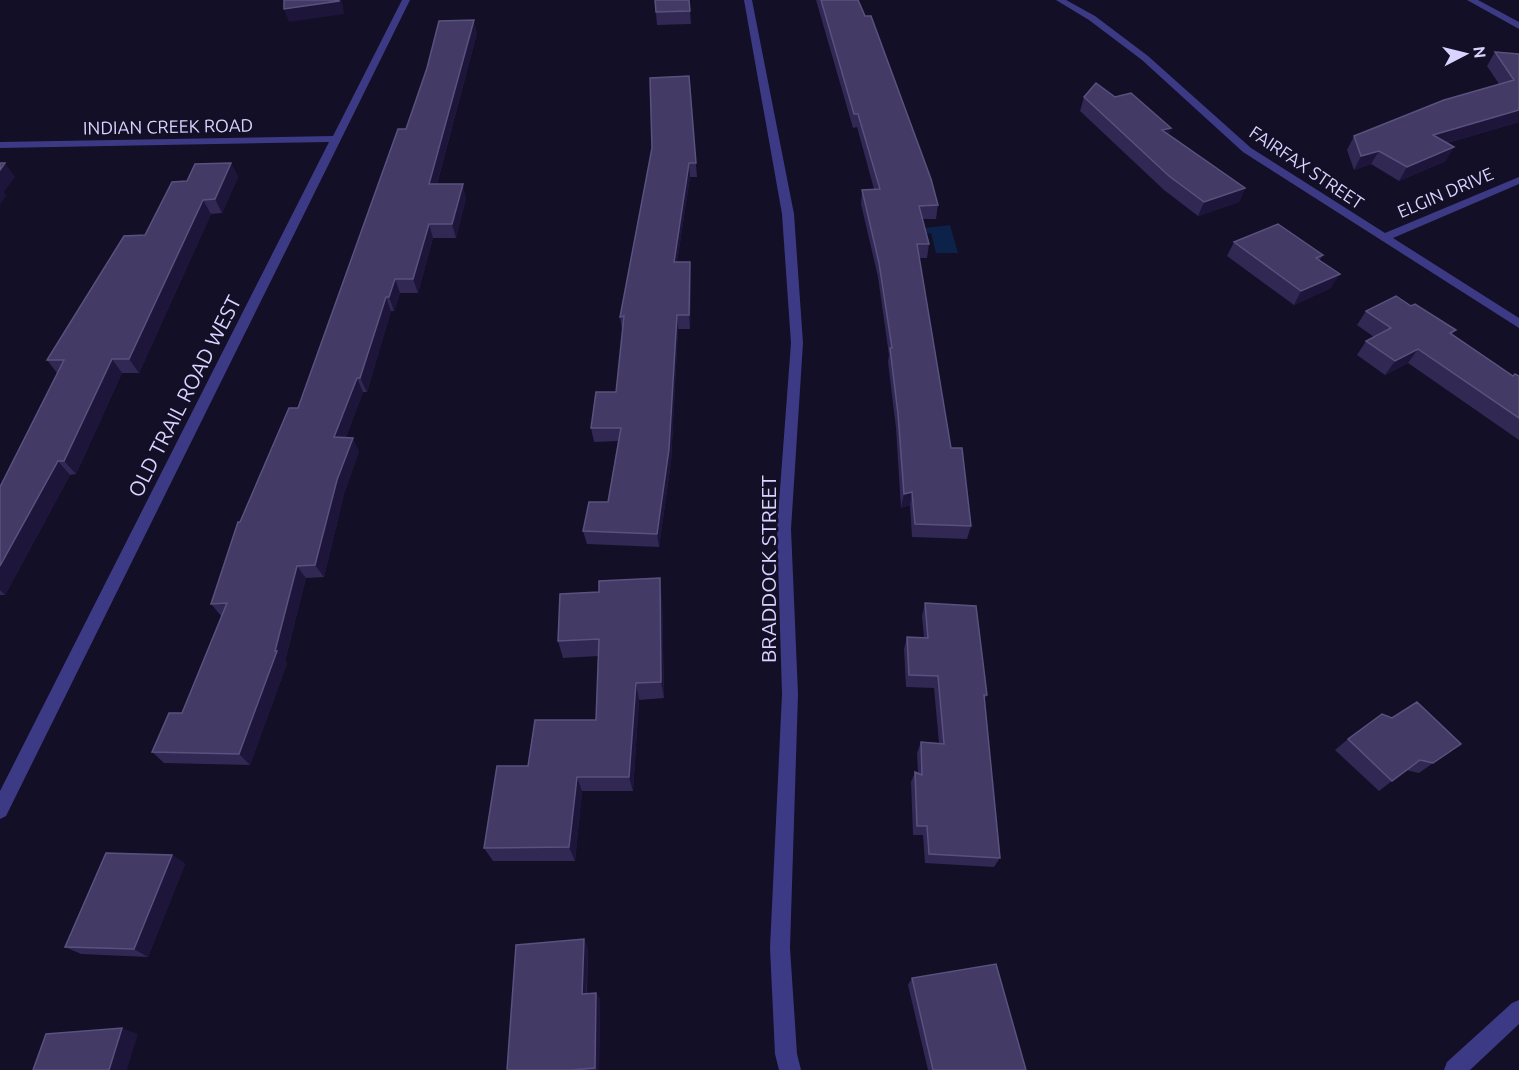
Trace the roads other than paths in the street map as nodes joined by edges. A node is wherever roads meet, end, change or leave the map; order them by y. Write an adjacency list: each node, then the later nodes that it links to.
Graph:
1 (406, 0): 6 (street, OLD TRAIL ROAD WEST)
2 (748, 0): 13 (street, BRADDOCK STREET)
3 (1060, 0): 9 (street, FAIRFAX STREET)
4 (1471, 0): 5 (street)
5 (1519, 26)
6 (336, 140): 7 (street, INDIAN CREEK ROAD); 11 (street, OLD TRAIL ROAD WEST)
7 (0, 145)
8 (1519, 180): 9 (street, ELGIN DRIVE)
9 (1384, 238): 10 (street, FAIRFAX STREET)
10 (1519, 324)
11 (0, 810)
12 (1519, 1010): 14 (street)
13 (790, 1070)
14 (1455, 1070)

